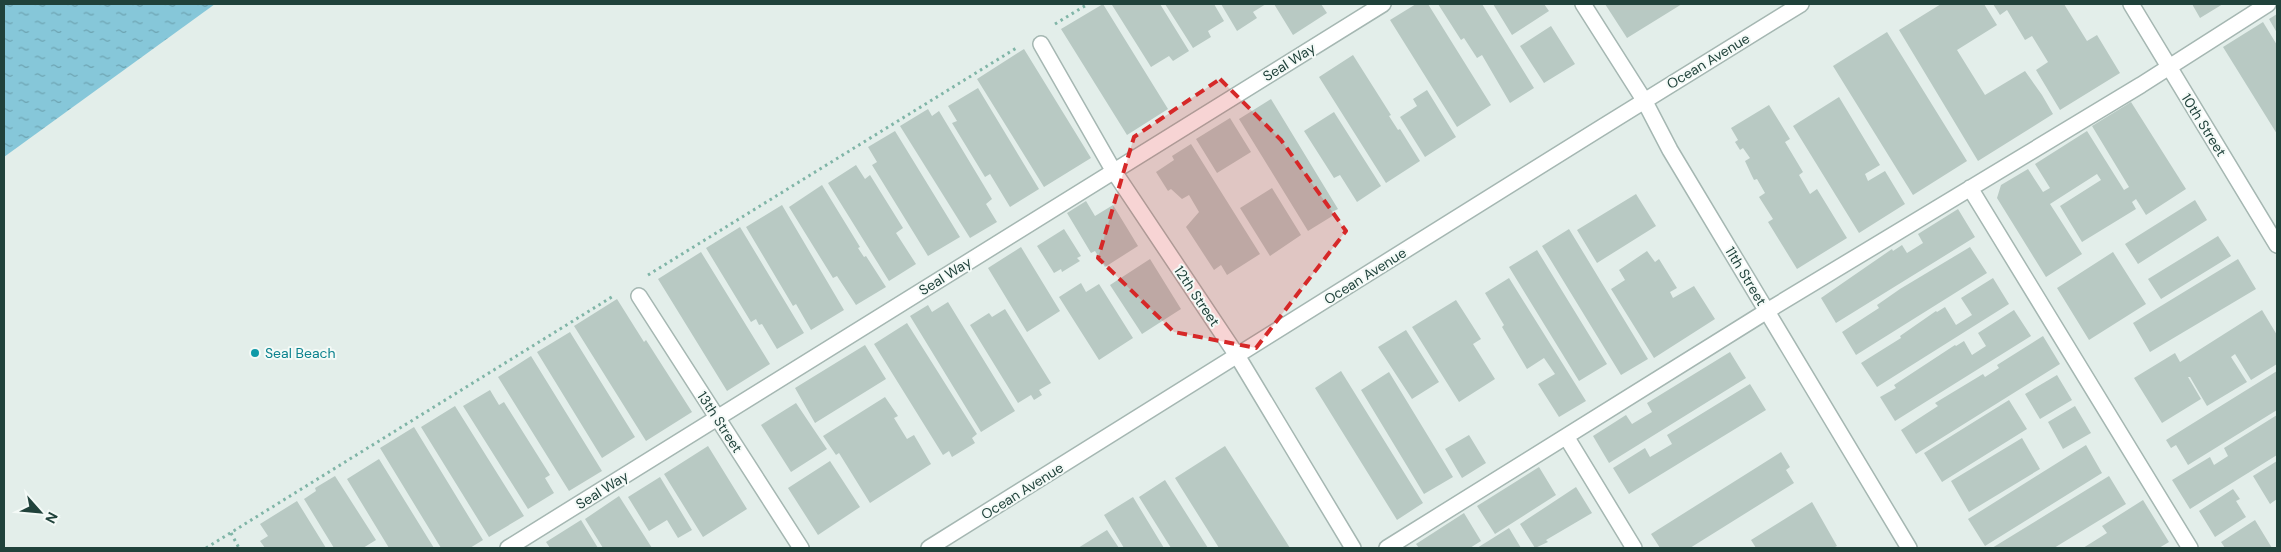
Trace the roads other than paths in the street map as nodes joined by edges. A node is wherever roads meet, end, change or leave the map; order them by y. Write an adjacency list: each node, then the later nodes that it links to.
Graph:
1 (1383, 4): 9 (street, Seal Way)
2 (1583, 4): 8 (street, 11th Street)
3 (1802, 4): 8 (street, Ocean Avenue)
4 (2131, 4): 7 (street, 10th Street)
5 (2268, 4): 7 (street)
6 (1041, 44): 9 (street, 12th Street)
7 (2168, 67): 10 (street); 11 (street, 10th Street)
8 (1644, 100): 13 (street, 11th Street); 14 (street, Ocean Avenue)
9 (1113, 170): 14 (street, 12th Street); 15 (street, Seal Way)
10 (1970, 188): 13 (street); 24 (street)
11 (2277, 245)
12 (639, 296): 15 (street, 13th Street)
13 (1767, 311): 16 (street); 23 (street, 11th Street)
14 (1238, 357): 19 (street, Ocean Avenue); 20 (street, 12th Street)
15 (718, 418): 17 (street, Seal Way); 18 (street, 13th Street)
16 (1567, 438): 21 (street); 22 (street)
17 (508, 548)
18 (801, 548)
19 (929, 548)
20 (1353, 548)
21 (1387, 548)
22 (1634, 548)
23 (1909, 548)
24 (2190, 548)

